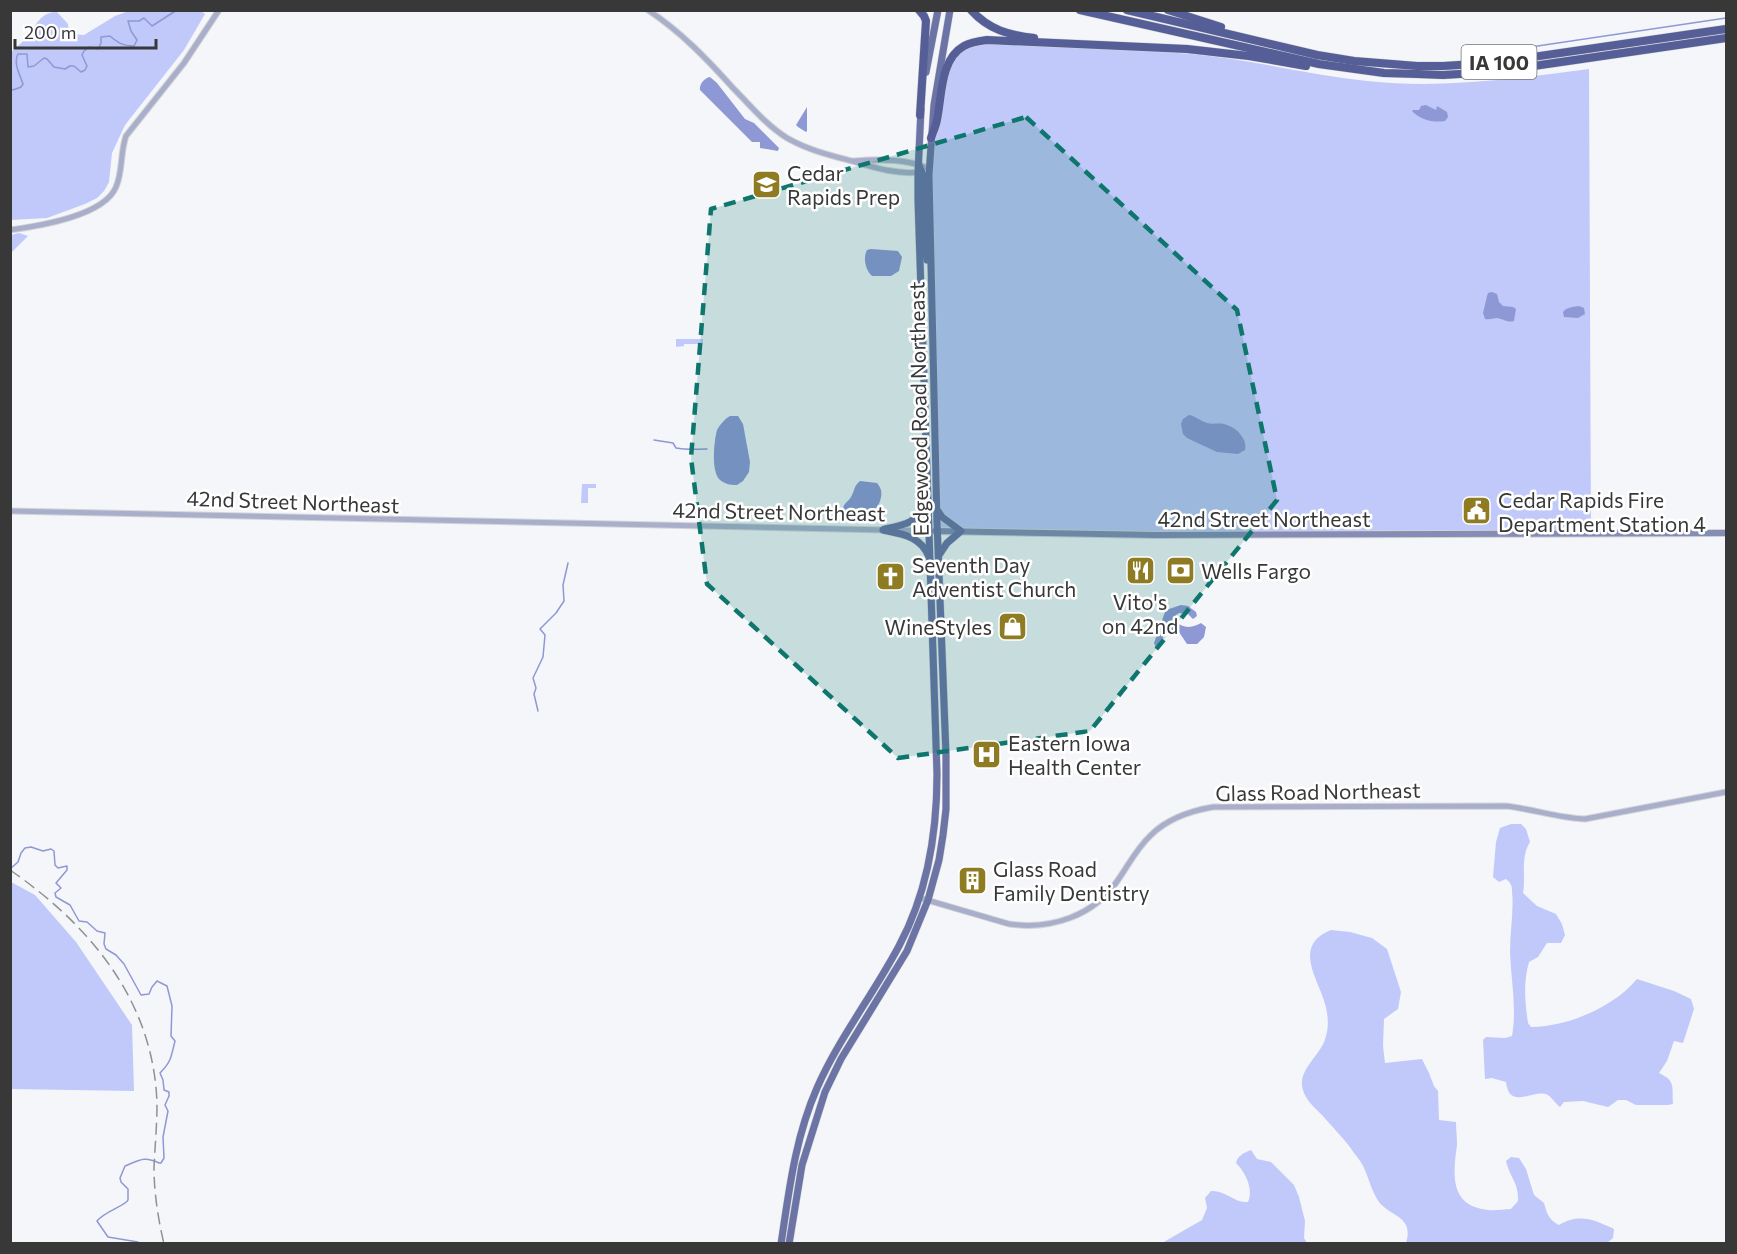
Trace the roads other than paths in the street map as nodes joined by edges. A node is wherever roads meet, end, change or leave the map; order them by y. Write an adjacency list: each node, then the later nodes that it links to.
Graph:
1 (219, 10): 20 (street)
2 (648, 10): 17 (street)
3 (919, 10): 15 (highway)
4 (938, 10): 15 (main road, Edgewood Road Northeast)
5 (950, 10): 16 (main road, Edgewood Road Northeast)
6 (971, 10): 13 (highway)
7 (1080, 10): 14 (highway, IA 100)
8 (1127, 10): 12 (highway, IA 100)
9 (1168, 10): 12 (highway)
10 (1726, 29): 12 (highway, IA 100)
11 (1726, 38): 14 (highway, IA 100)
12 (1271, 44)
13 (1119, 46): 14 (highway); 16 (highway)
14 (1418, 74)
15 (920, 116): 18 (main road, Edgewood Road Northeast)
16 (931, 138): 19 (main road, Edgewood Road Northeast)
17 (851, 161): 18 (street); 19 (street)
18 (918, 163): 19 (main road, Edgewood Road Northeast); 19 (street)
19 (923, 171): 21 (main road, Edgewood Road Northeast); 22 (main road, Edgewood Road Northeast)
20 (10, 230)
21 (929, 502): 24 (main road); 25 (main road, Edgewood Road Northeast)
22 (937, 510): 25 (main road, Edgewood Road Northeast); 26 (main road)
23 (10, 512): 24 (street, 42nd Street Northeast)
24 (883, 530): 25 (street, 42nd Street Northeast); 29 (main road)
25 (934, 531): 26 (main road, 42nd Street Northeast); 28 (main road, Edgewood Road Northeast); 29 (main road, Edgewood Road Northeast)
26 (961, 531): 27 (main road, 42nd Street Northeast); 28 (main road)
27 (1726, 533)
28 (939, 555): 32 (main road, Edgewood Road Northeast)
29 (930, 562): 31 (main road, Edgewood Road Northeast)
30 (1726, 792): 32 (street, Glass Road Northeast)
31 (920, 898): 32 (street, Glass Road Northeast); 33 (main road, Edgewood Road Northeast)
32 (928, 900): 34 (main road, Edgewood Road Northeast)
33 (867, 1000): 34 (main road); 35 (main road, Edgewood Road Northeast)
34 (863, 1022): 36 (main road, Edgewood Road Northeast)
35 (781, 1244)
36 (789, 1244)

